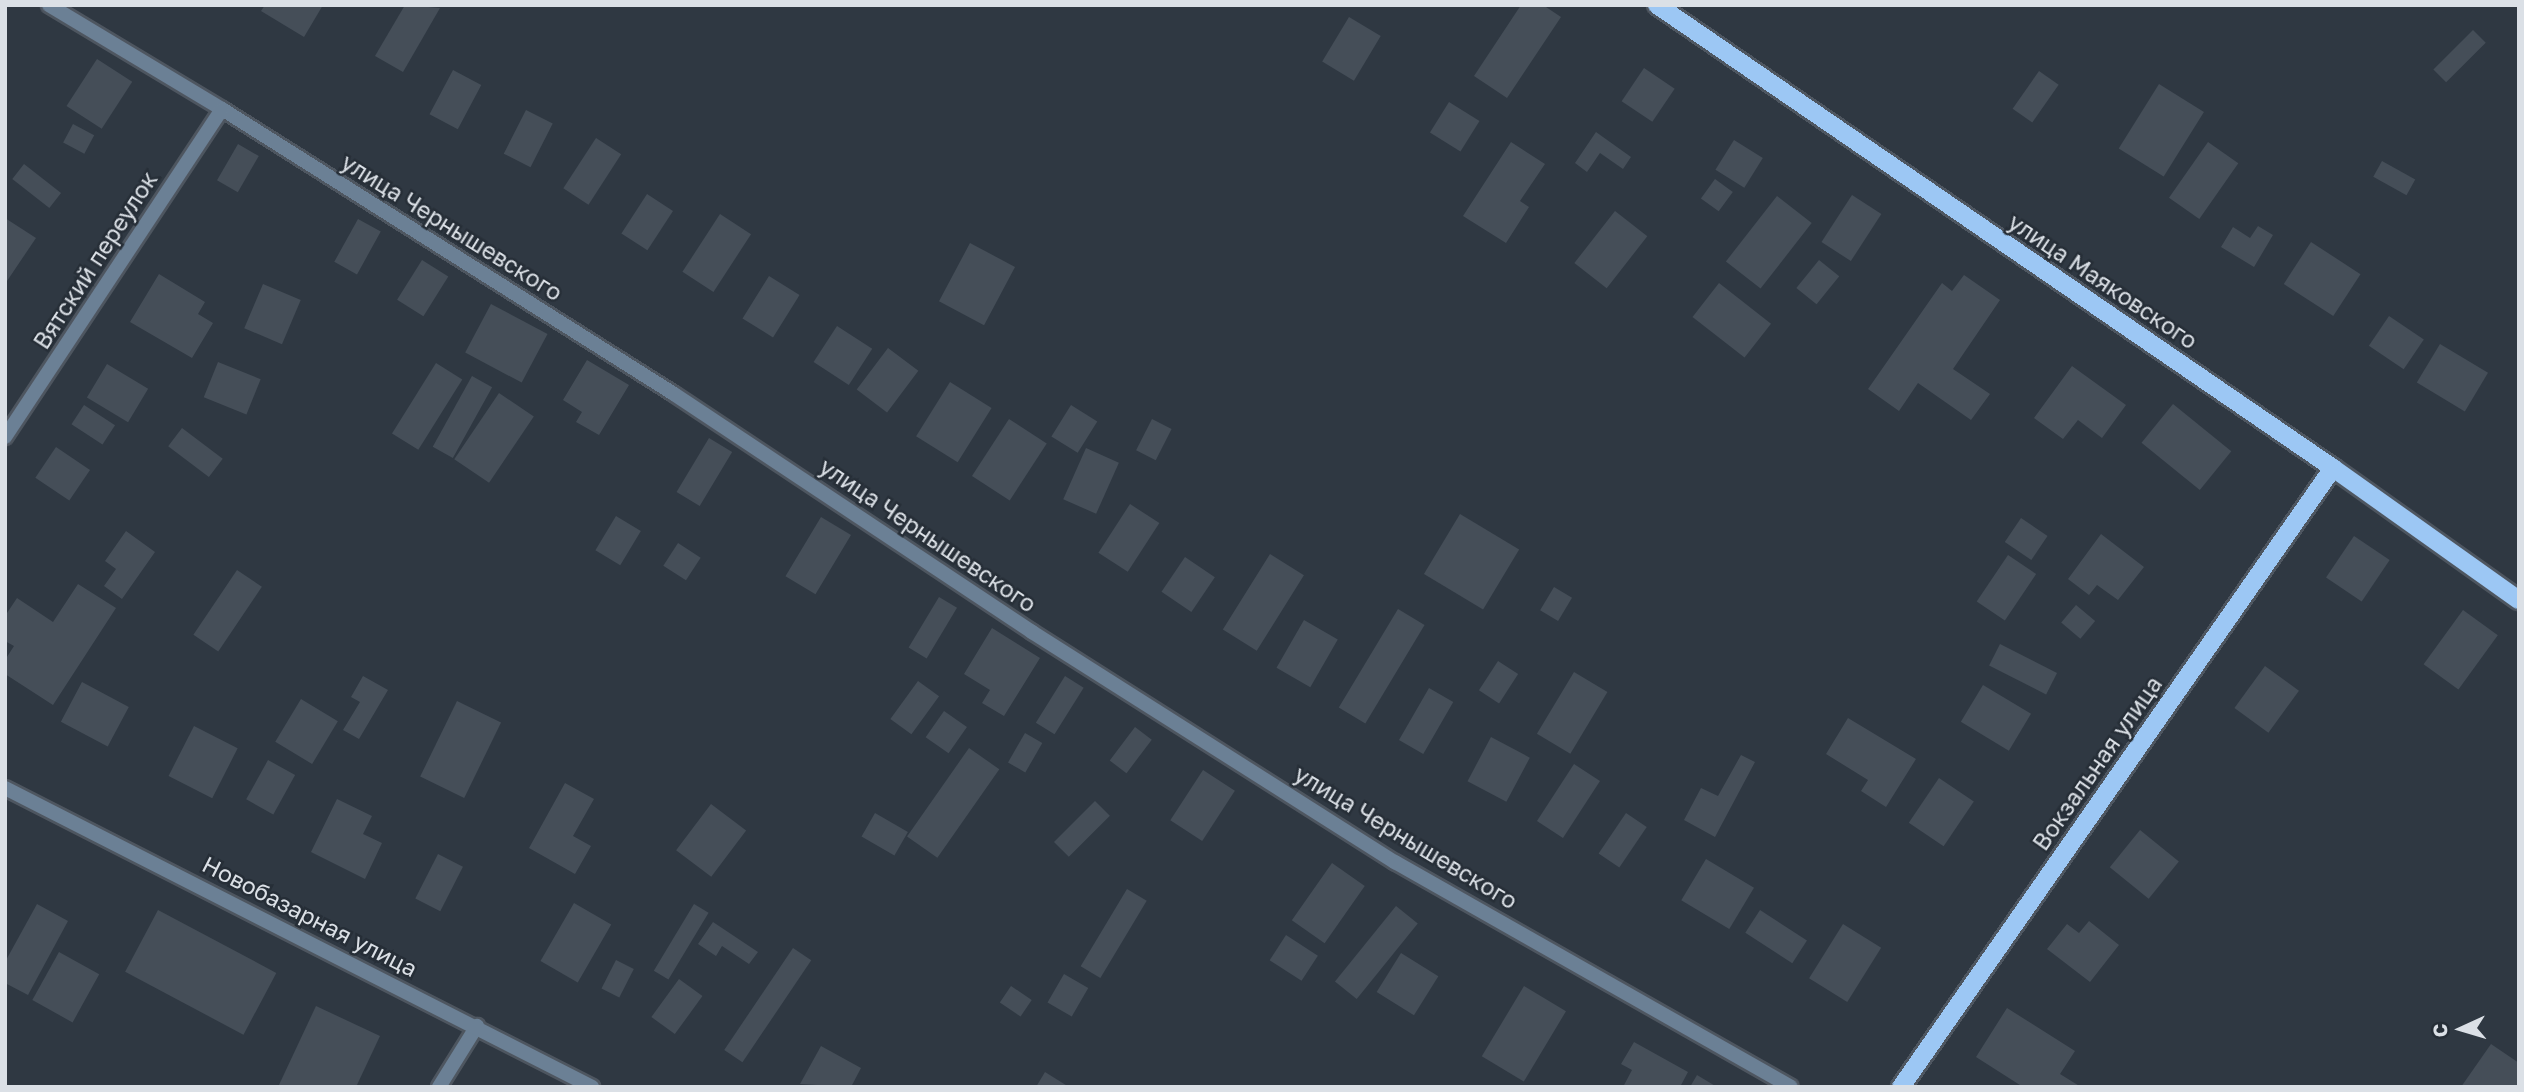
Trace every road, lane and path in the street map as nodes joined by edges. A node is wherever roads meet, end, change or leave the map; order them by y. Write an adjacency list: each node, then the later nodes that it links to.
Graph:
1 (49, 5): 3 (street, улица Чернышевского)
2 (1657, 5): 5 (main road, улица Маяковского)
3 (222, 108): 4 (street, Вятский переулок); 11 (street, улица Чернышевского)
4 (5, 437)
5 (2333, 468): 6 (main road, улица Маяковского); 12 (main road, Вокзальная улица)
6 (2519, 600)
7 (5, 788): 8 (street, Новобазарная улица)
8 (477, 1026): 9 (street); 10 (street, Новобазарная улица)
9 (439, 1087)
10 (592, 1087)
11 (1791, 1087)
12 (1901, 1087)

